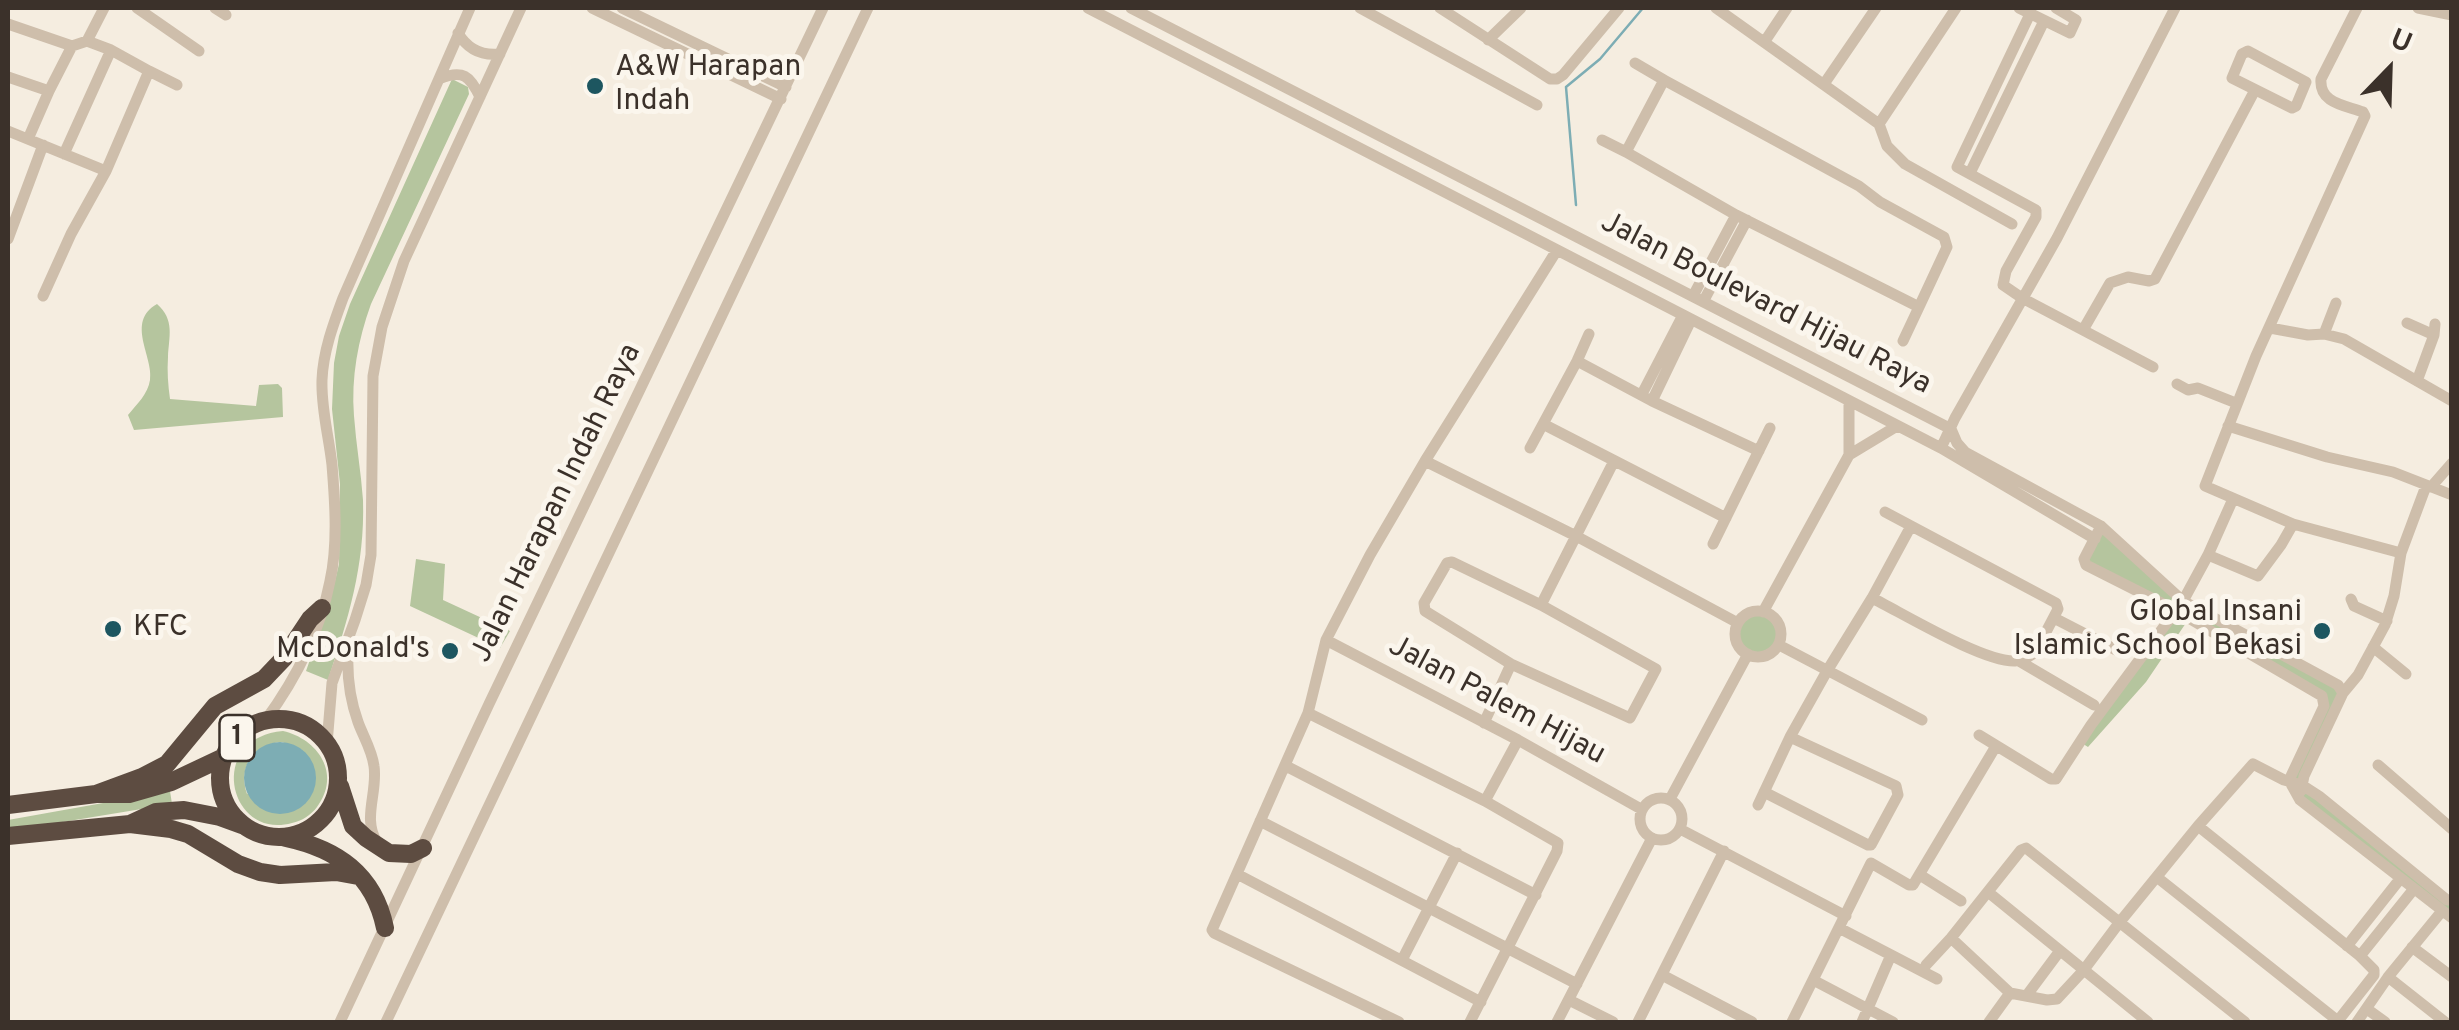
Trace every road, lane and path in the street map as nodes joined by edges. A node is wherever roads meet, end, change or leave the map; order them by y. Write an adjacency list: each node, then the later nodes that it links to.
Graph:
1 (138, 8): 36 (street)
2 (470, 8): 30 (street)
3 (521, 8): 37 (street)
4 (592, 8): 47 (street)
5 (622, 8): 47 (street)
6 (824, 8): 47 (street, Jalan Harapan Indah Raya)
7 (868, 8): 207 (street)
8 (1088, 8): 27 (street, Jalan Boulevard Hijau Raya)
9 (1119, 8): 27 (street)
10 (1132, 8): 25 (street, Jalan Boulevard Hijau Raya)
11 (1360, 8): 49 (street)
12 (1440, 8): 31 (street)
13 (1520, 8): 31 (street)
14 (1619, 8): 31 (street)
15 (1716, 8): 33 (street)
16 (1787, 8): 33 (street)
17 (1876, 8): 44 (street)
18 (1956, 8): 50 (street)
19 (2056, 8): 28 (street)
20 (2174, 8): 68 (street, Jalan Boulevard Hijau Raya)
21 (2358, 8): 74 (street)
22 (2418, 8): 26 (street)
23 (99, 9): 32 (street)
24 (2024, 10): 28 (street); 59 (street)
25 (1148, 11): 57 (street, Jalan Boulevard Hijau Raya)
26 (2452, 16)
27 (1112, 20): 61 (street, Jalan Boulevard Hijau Raya)
28 (2044, 21): 59 (street)
29 (8, 24): 34 (street)
30 (458, 34): 37 (street); 41 (street)
31 (1488, 40)
32 (87, 41): 34 (street); 35 (street)
33 (1766, 41): 44 (street)
34 (72, 46): 45 (street)
35 (112, 50): 39 (street); 56 (street)
36 (199, 51)
37 (500, 54): 48 (street)
38 (1635, 63): 42 (street)
39 (149, 71): 43 (street); 58 (street)
40 (8, 77): 45 (street)
41 (439, 79): 48 (street); 118 (street)
42 (1664, 80): 55 (street); 71 (street)
43 (177, 84)
44 (1824, 84): 50 (street)
45 (49, 90): 52 (street)
46 (2255, 90): 46 (street); 75 (street)
47 (783, 93): 165 (street, Jalan Harapan Indah Raya)
48 (480, 97): 124 (street)
49 (1537, 104)
50 (1879, 124): 64 (street)
51 (8, 131): 52 (street)
52 (28, 139): 54 (street)
53 (1602, 140): 55 (street)
54 (43, 145): 56 (street); 65 (street)
55 (1626, 152): 63 (street)
56 (64, 154): 58 (street)
57 (1444, 169): 60 (street, Jalan Boulevard Hijau Raya); 61 (street)
58 (106, 171): 67 (street)
59 (1970, 173): 68 (street)
60 (1458, 175): 62 (street); 69 (street, Jalan Boulevard Hijau Raya)
61 (1436, 188): 62 (street, Jalan Boulevard Hijau Raya)
62 (1449, 194): 66 (street, Jalan Boulevard Hijau Raya)
63 (1741, 217): 69 (street); 71 (street)
64 (2012, 224)
65 (8, 238)
66 (1557, 250): 72 (street, Jalan Boulevard Hijau Raya); 98 (street)
67 (43, 296)
68 (2022, 298): 75 (street); 93 (street, Jalan Boulevard Hijau Raya)
69 (1698, 299): 79 (street, Jalan Boulevard Hijau Raya)
70 (2336, 302): 77 (street)
71 (1918, 307): 78 (street)
72 (1687, 317): 82 (street, Jalan Boulevard Hijau Raya); 85 (street)
73 (2407, 323): 83 (street)
74 (2270, 328): 77 (street); 88 (street)
75 (2083, 330): 81 (street)
76 (1589, 334): 80 (street)
77 (2324, 334): 83 (street)
78 (1903, 340)
79 (1802, 352): 82 (street); 93 (street, Jalan Boulevard Hijau Raya)
80 (1577, 361): 85 (street); 89 (street)
81 (2153, 367)
82 (1792, 372): 86 (street, Jalan Boulevard Hijau Raya)
83 (2416, 381): 87 (street)
84 (2177, 384): 88 (street)
85 (1647, 398): 96 (street)
86 (1849, 401): 90 (street, Jalan Boulevard Hijau Raya); 97 (street)
87 (2452, 401)
88 (2236, 403): 91 (street)
89 (1543, 424): 94 (street); 99 (street)
90 (1897, 426): 95 (street, Jalan Boulevard Hijau Raya); 97 (street)
91 (2228, 426): 101 (street); 103 (street)
92 (1770, 428): 96 (street)
93 (1950, 429): 95 (street); 108 (street)
94 (1530, 448)
95 (1940, 448): 110 (street, Jalan Boulevard Hijau Raya)
96 (1759, 451): 105 (street)
97 (1849, 456): 119 (street)
98 (1425, 461): 109 (street); 123 (street)
99 (1614, 461): 105 (street); 109 (street)
100 (2452, 462): 101 (street)
101 (2429, 486): 102 (street); 112 (street)
102 (2452, 495)
103 (2232, 499): 106 (street); 113 (street)
104 (1885, 512): 107 (street)
105 (1726, 518): 111 (street)
106 (2292, 524): 112 (street); 113 (street)
107 (1911, 526): 114 (street); 120 (street)
108 (2101, 526): 110 (street); 117 (street)
109 (1576, 536): 116 (street); 122 (street)
110 (2095, 539): 117 (street)
111 (1713, 544)
112 (2401, 553): 121 (street)
113 (2208, 554): 117 (street)
114 (1872, 598): 129 (street); 131 (street)
115 (2351, 599): 121 (street)
116 (1540, 605): 130 (street); 130 (street)
117 (2179, 605): 133 (street); 143 (street); 148 (street)
118 (322, 608): 137 (street); 150 (highway)
119 (1763, 612): 122 (street); 125 (street)
120 (2054, 618): 127 (street); 129 (street)
121 (2386, 621): 126 (street)
122 (1738, 623): 128 (street)
123 (1326, 640): 135 (street); 138 (street, Jalan Palem Hijau)
124 (348, 643): 142 (street); 167 (street)
125 (1778, 645): 128 (street); 131 (street)
126 (2373, 647): 132 (street); 133 (street)
127 (2122, 653)
128 (1748, 654): 151 (street)
129 (2018, 661): 134 (street)
130 (1511, 664): 138 (street)
131 (1827, 671): 136 (street); 140 (street)
132 (2406, 674)
133 (2343, 693): 148 (street)
134 (2094, 705)
135 (1308, 713): 146 (street); 152 (street)
136 (1922, 720)
137 (266, 721): 142 (highway, 1); 144 (highway, 1)
138 (1484, 722): 141 (street, Jalan Palem Hijau)
139 (1979, 735): 143 (street)
140 (1790, 737): 149 (street); 149 (street)
141 (1518, 740): 152 (street); 155 (street, Jalan Palem Hijau)
142 (327, 744): 147 (highway)
143 (1996, 746): 171 (street)
144 (224, 757): 150 (highway, 1); 159 (highway, 1)
145 (2378, 765): 161 (street)
146 (1286, 766): 156 (street); 168 (street)
147 (338, 780): 163 (highway); 167 (highway)
148 (2296, 784): 158 (street); 173 (street); 178 (street)
149 (1764, 792): 154 (street)
150 (96, 794): 153 (highway, 1)
151 (1670, 799): 155 (street); 160 (street)
152 (1485, 801): 176 (street)
153 (8, 806)
154 (1758, 806)
155 (1641, 810): 164 (street)
156 (1260, 821): 169 (street); 179 (street)
157 (130, 824): 159 (highway); 162 (highway); 170 (highway)
158 (2198, 826): 172 (street); 185 (street)
159 (247, 827): 163 (highway)
160 (1680, 829): 164 (street); 166 (street)
161 (2452, 829)
162 (8, 836)
163 (279, 837): 170 (highway)
164 (1652, 838): 199 (street)
165 (423, 848): 167 (highway); 183 (street, Jalan Harapan Indah Raya)
166 (1724, 851): 181 (street); 194 (street)
167 (385, 852)
168 (1457, 854): 176 (street); 179 (street)
169 (1237, 874): 191 (street); 208 (street)
170 (358, 876): 183 (highway)
171 (1920, 876): 177 (street); 181 (street)
172 (2158, 878): 182 (street); 220 (street)
173 (2400, 879): 174 (street); 185 (street)
174 (2414, 890): 180 (street); 190 (street)
175 (1988, 892): 182 (street); 184 (street); 188 (street)
176 (1536, 895): 186 (street)
177 (1961, 900)
178 (2452, 900)
179 (1430, 907): 186 (street); 191 (street)
180 (2447, 915): 187 (street)
181 (1843, 922): 189 (street); 198 (street)
182 (2119, 923): 193 (street); 219 (street)
183 (385, 928): 206 (street, Jalan Harapan Indah Raya)
184 (1951, 938): 192 (street); 200 (street)
185 (2347, 946): 190 (street)
186 (1509, 948): 199 (street); 203 (street)
187 (2412, 948): 195 (street); 196 (street)
188 (2059, 952): 193 (street); 201 (street)
189 (1891, 955): 197 (street); 205 (street)
190 (2360, 956): 220 (street)
191 (1402, 960): 203 (street)
192 (1926, 964)
193 (2083, 971): 201 (street); 218 (street)
194 (1662, 975): 212 (street); 213 (street)
195 (2388, 977): 204 (street); 223 (street)
196 (2452, 978)
197 (1937, 979)
198 (1814, 981): 205 (street); 214 (street)
199 (1577, 984): 202 (street)
200 (2010, 993): 201 (street); 217 (street)
201 (2026, 995)
202 (1569, 1000): 210 (street); 211 (street)
203 (1481, 1002): 209 (street)
204 (2368, 1009): 221 (street); 222 (street)
205 (1869, 1010): 215 (street); 216 (street)
206 (340, 1022)
207 (386, 1022)
208 (1399, 1022)
209 (1470, 1022)
210 (1557, 1022)
211 (1613, 1022)
212 (1638, 1022)
213 (1752, 1022)
214 (1792, 1022)
215 (1862, 1022)
216 (1893, 1022)
217 (1989, 1022)
218 (2148, 1022)
219 (2245, 1022)
220 (2338, 1022)
221 (2357, 1022)
222 (2384, 1022)
223 (2445, 1022)

